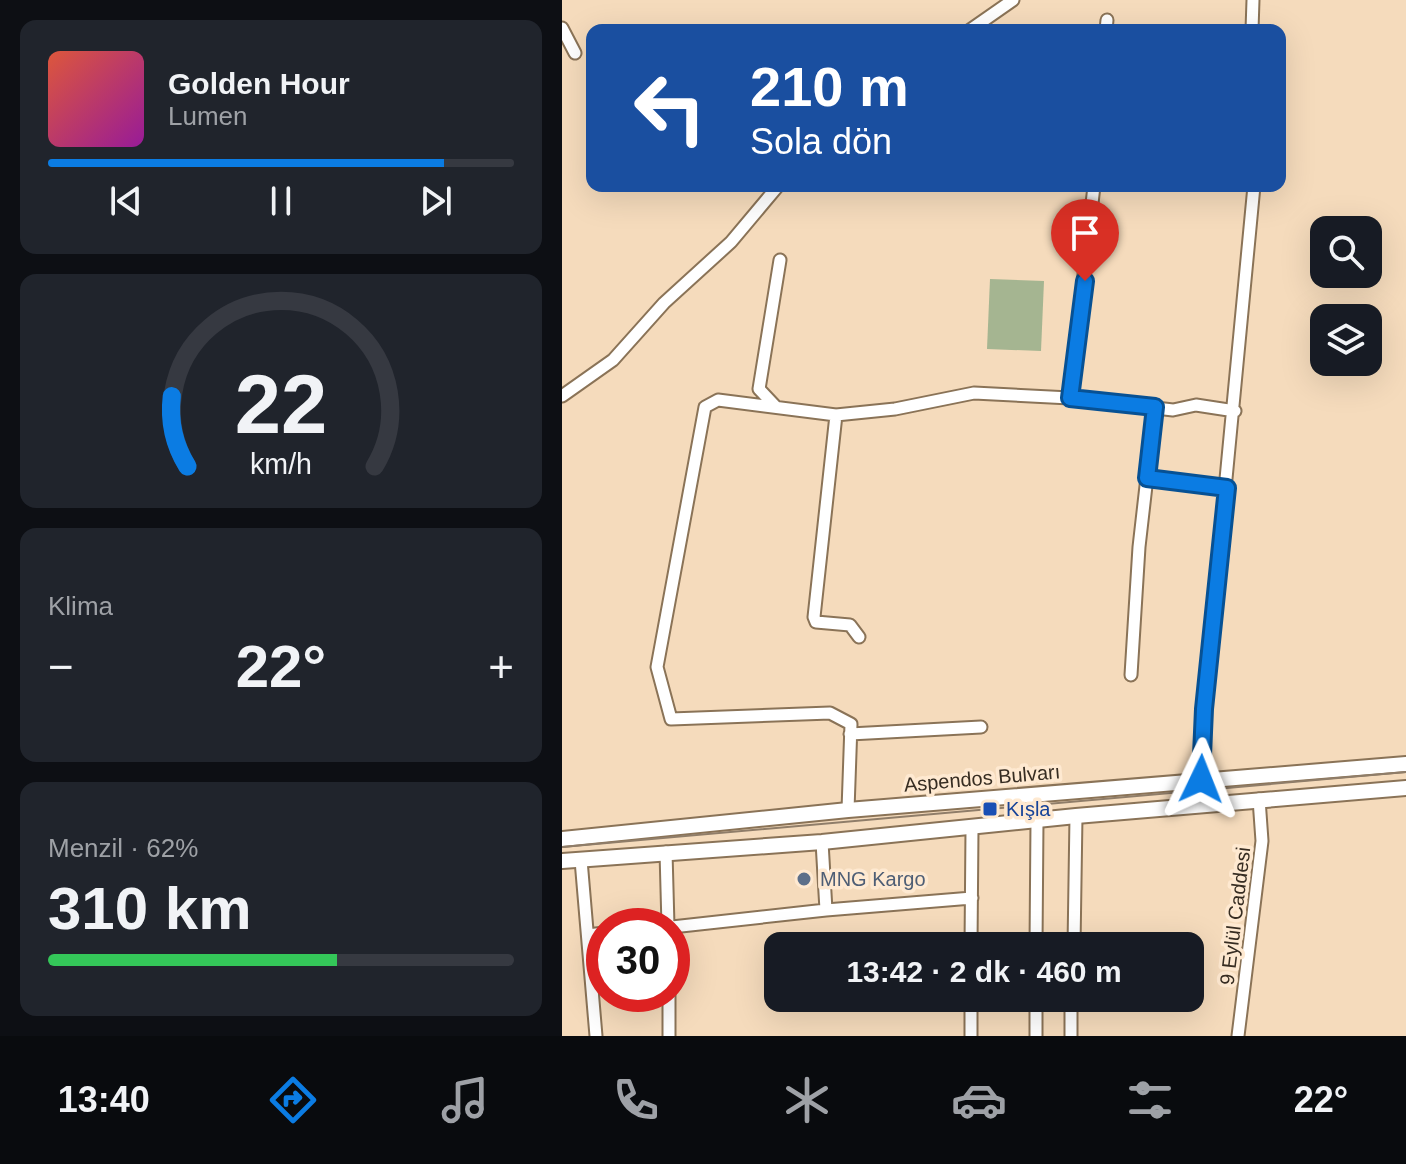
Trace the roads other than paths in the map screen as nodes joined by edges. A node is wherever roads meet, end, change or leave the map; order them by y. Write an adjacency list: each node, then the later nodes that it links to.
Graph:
1 (1013, 0): 3 (street)
2 (1253, 0): 4 (street)
3 (979, 24)
4 (1252, 24)
5 (562, 28): 6 (street)
6 (575, 53)
7 (773, 192): 11 (street)
8 (1093, 192): 12 (street)
9 (1253, 192): 15 (street)
10 (780, 260): 13 (street)
11 (562, 396)
12 (1070, 398): 14 (street); 16 (street)
13 (776, 407): 16 (street); 22 (street)
14 (1155, 407): 15 (street); 17 (street)
15 (1235, 411): 18 (street)
16 (836, 415): 19 (street)
17 (1147, 478): 18 (street); 20 (street)
18 (1227, 488): 24 (street)
19 (859, 637)
20 (1131, 675)
21 (981, 727): 22 (street)
22 (850, 734): 27 (street)
23 (1406, 764): 24 (main road, Aspendos Bulvarı)
24 (1201, 779): 27 (main road, Aspendos Bulvarı)
25 (1406, 788): 26 (main road)
26 (1259, 799): 28 (main road); 54 (street, 9 Eylül Caddesi)
27 (848, 810): 31 (main road, Aspendos Bulvarı)
28 (1076, 816): 29 (main road); 43 (street)
29 (1037, 821): 30 (main road); 42 (street)
30 (972, 829): 32 (main road); 36 (street)
31 (562, 839)
32 (822, 842): 33 (main road); 38 (street)
33 (666, 852): 34 (main road); 37 (street)
34 (581, 860): 35 (main road); 39 (street)
35 (562, 861)
36 (972, 898): 38 (street); 41 (street)
37 (669, 908)
38 (826, 910): 40 (street)
39 (586, 914)
40 (690, 925)
41 (971, 932)
42 (1036, 932)
43 (1074, 932)
44 (594, 1012): 49 (street)
45 (669, 1012): 50 (street)
46 (971, 1012): 51 (street)
47 (1036, 1012): 52 (street)
48 (1071, 1012): 53 (street)
49 (596, 1036)
50 (669, 1036)
51 (971, 1036)
52 (1036, 1036)
53 (1071, 1036)
54 (1238, 1036)

